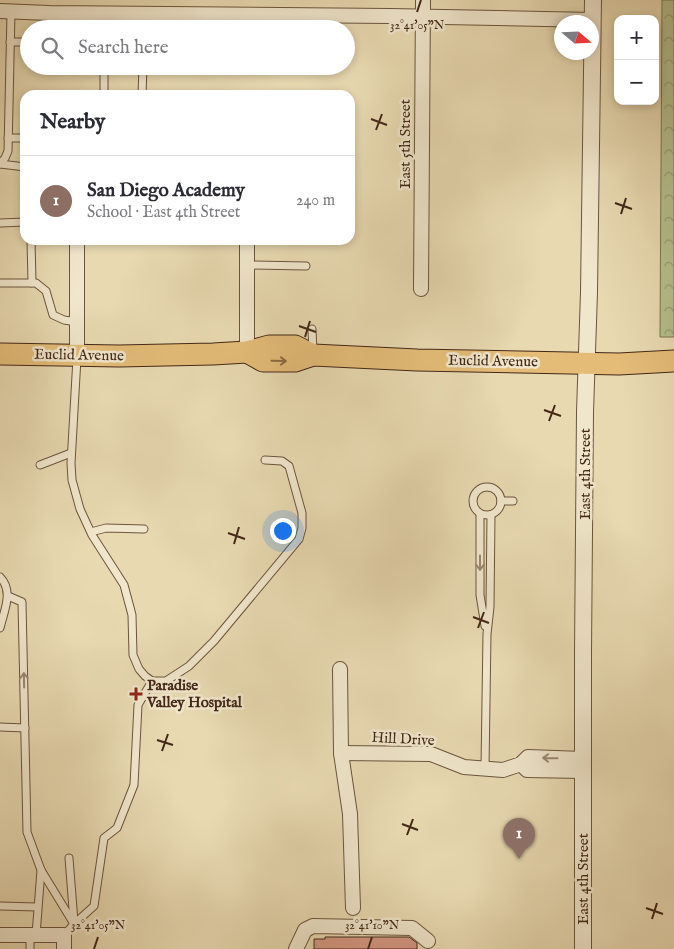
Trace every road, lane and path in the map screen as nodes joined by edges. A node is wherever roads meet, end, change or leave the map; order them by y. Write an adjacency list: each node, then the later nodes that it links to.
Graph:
1 (423, 0): 7 (street, East 5th Street)
2 (593, 0): 6 (street, East 4th Street)
3 (83, 6): 4 (street); 5 (street)
4 (6, 11): 10 (lane)
5 (144, 14): 7 (street); 9 (lane)
6 (593, 15)
7 (422, 17): 8 (street); 30 (street, East 5th Street)
8 (554, 19)
9 (144, 20)
10 (10, 42): 11 (lane); 17 (lane)
11 (20, 42)
12 (592, 60): 37 (street, East 4th Street)
13 (104, 75): 15 (lane)
14 (143, 75): 16 (lane)
15 (104, 90)
16 (142, 90)
17 (8, 138): 18 (lane); 19 (lane)
18 (20, 138)
19 (0, 164): 20 (lane)
20 (20, 166)
21 (20, 222): 22 (lane)
22 (0, 223)
23 (31, 245): 29 (lane)
24 (77, 245): 31 (street)
25 (247, 245): 26 (street)
26 (247, 265): 27 (lane); 33 (street)
27 (306, 266)
28 (0, 283): 29 (lane)
29 (32, 283): 31 (lane)
30 (421, 289)
31 (77, 322): 35 (street)
32 (312, 329): 36 (lane)
33 (247, 352): 35 (main road, Euclid Avenue); 36 (main road, Euclid Avenue)
34 (0, 354): 35 (main road, Euclid Avenue)
35 (77, 355): 39 (lane)
36 (313, 355): 37 (main road, Euclid Avenue)
37 (586, 362): 38 (main road, Euclid Avenue); 57 (street, East 4th Street)
38 (674, 362)
39 (71, 453): 41 (lane); 47 (lane)
40 (265, 460): 53 (lane)
41 (40, 465)
42 (501, 501): 43 (lane); 44 (lane); 45 (lane)
43 (514, 501)
44 (480, 514): 45 (lane); 51 (lane, one-way to 51)
45 (491, 515): 51 (lane)
46 (144, 529): 47 (lane)
47 (91, 532): 53 (lane)
48 (0, 576): 49 (lane)
49 (8, 596): 50 (lane); 55 (lane, one-way to 49)
50 (0, 628)
51 (486, 634): 58 (lane)
52 (340, 669): 56 (street)
53 (152, 680): 64 (lane)
54 (0, 727): 55 (lane)
55 (25, 728): 60 (lane)
56 (340, 753): 58 (street, Hill Drive); 63 (street)
57 (583, 765): 58 (street, Hill Drive); 73 (street, East 4th Street)
58 (485, 768)
59 (69, 858): 64 (lane)
60 (41, 870): 62 (lane); 64 (lane)
61 (0, 906): 62 (lane)
62 (37, 907): 67 (lane)
63 (353, 908)
64 (74, 924): 68 (lane)
65 (0, 929): 66 (lane)
66 (0, 935): 67 (street)
67 (33, 935): 68 (street); 70 (lane)
68 (64, 935): 71 (street)
69 (428, 941): 72 (street)
70 (30, 949)
71 (64, 949)
72 (296, 949)
73 (583, 949)

